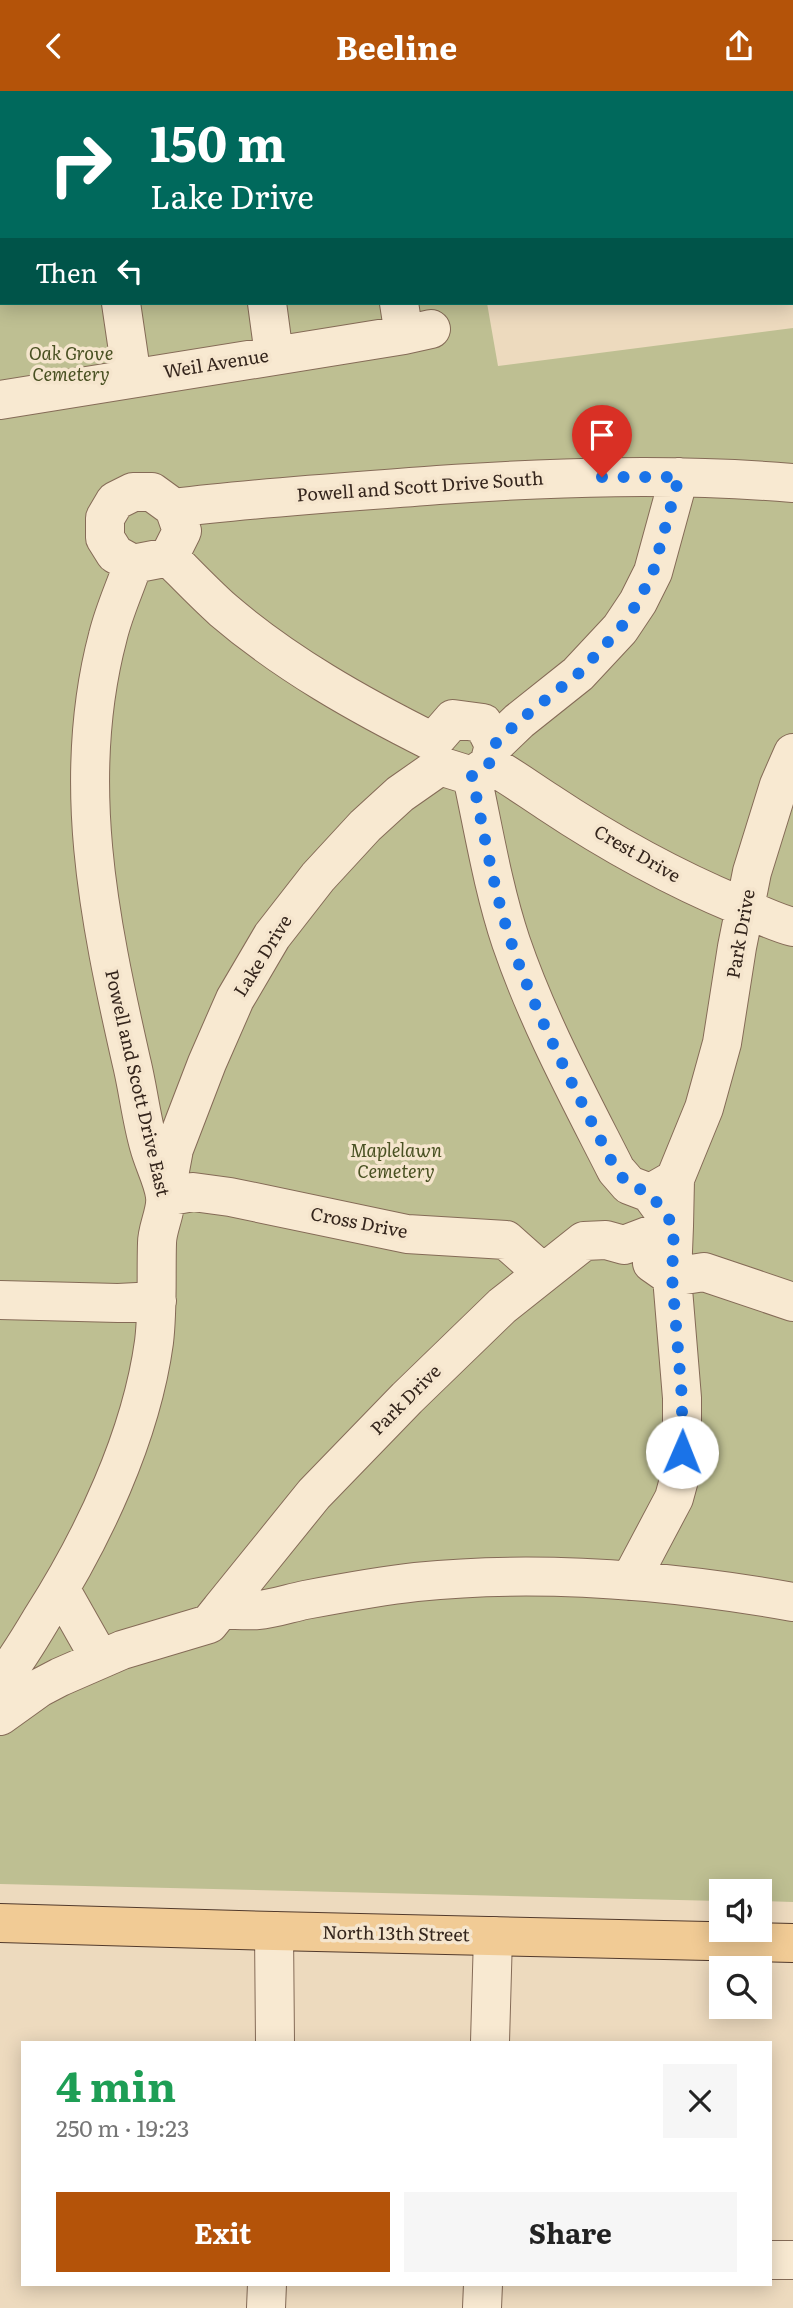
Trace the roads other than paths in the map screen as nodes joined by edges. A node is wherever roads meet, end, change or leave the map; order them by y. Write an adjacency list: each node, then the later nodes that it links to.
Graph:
1 (121, 305): 5 (street)
2 (267, 305): 4 (street)
3 (412, 322): 4 (street, Weil Avenue)
4 (274, 355): 5 (street, Weil Avenue)
5 (132, 378): 6 (street, Weil Avenue)
6 (0, 400)
7 (679, 477): 8 (street, Powell and Scott Drive South); 9 (street, Powell and Scott Drive South); 12 (street, Lake Drive)
8 (793, 483)
9 (174, 508): 10 (street); 10 (street, Crest Drive)
10 (151, 561): 12 (street, Crest Drive); 15 (street, Powell and Scott Drive East)
11 (793, 753): 13 (street, Park Drive)
12 (466, 759): 13 (street, Crest Drive); 15 (street, Lake Drive); 16 (street)
13 (745, 908): 14 (street, Crest Drive); 16 (street, Park Drive)
14 (793, 927)
15 (165, 1197): 18 (street, Cross Drive); 21 (street, Powell and Scott Drive East)
16 (641, 1203): 17 (street); 17 (street, Park Drive); 18 (street, Park Drive); 19 (street)
17 (674, 1226): 19 (street)
18 (543, 1273): 26 (street, Park Drive)
19 (672, 1277): 22 (street); 23 (street)
20 (0, 1300): 21 (street)
21 (157, 1301): 24 (street, Powell and Scott Drive East)
22 (793, 1302)
23 (630, 1581): 25 (street); 26 (street)
24 (61, 1590): 27 (street); 28 (street, Powell and Scott Drive East)
25 (793, 1602)
26 (221, 1609): 27 (street, Park Drive)
27 (100, 1659): 29 (street, Park Drive)
28 (0, 1682)
29 (0, 1716)
30 (0, 1923): 31 (main road, North 13th Street)
31 (275, 1931): 32 (main road, North 13th Street); 34 (street)
32 (493, 1936): 33 (main road, North 13th Street); 35 (street)
33 (793, 1943)
34 (275, 2041)
35 (490, 2041)
36 (772, 2260): 37 (street)
37 (793, 2260)
38 (267, 2286): 40 (street)
39 (483, 2286): 41 (street)
40 (266, 2308)
41 (482, 2308)

